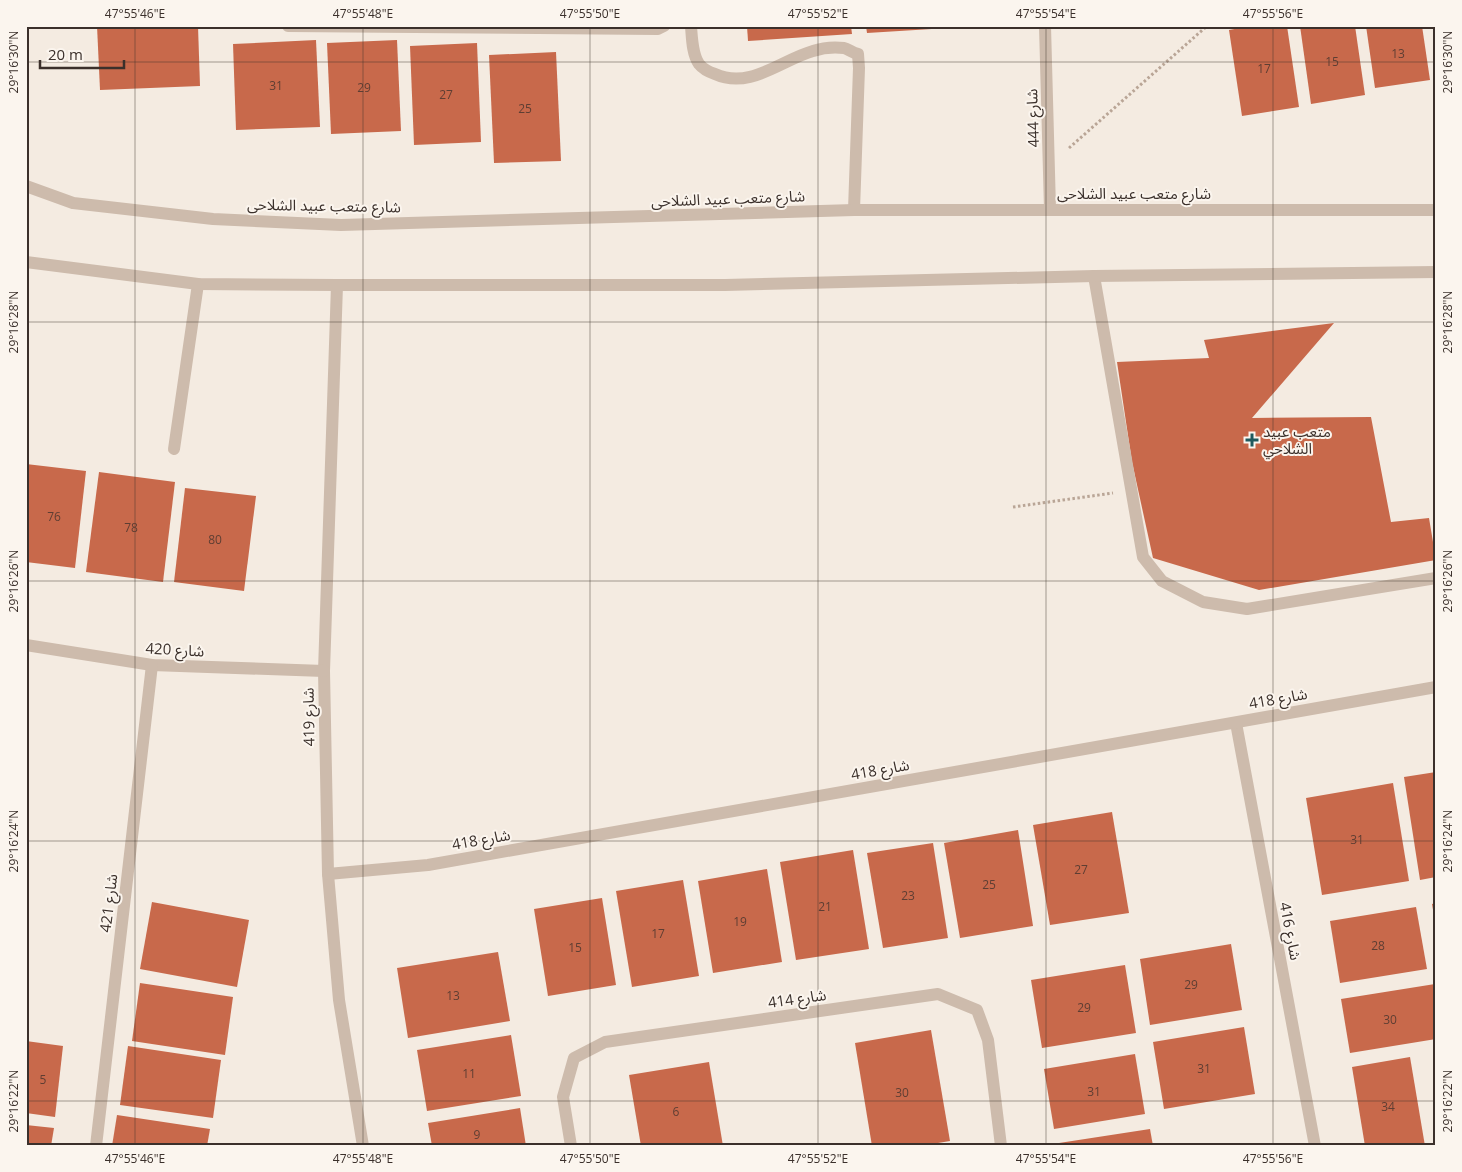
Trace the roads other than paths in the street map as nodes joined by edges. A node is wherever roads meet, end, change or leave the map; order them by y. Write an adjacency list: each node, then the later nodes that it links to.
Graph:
1 (288, 26): 2 (street)
2 (664, 26)
3 (691, 26): 7 (street)
4 (1045, 26): 6 (street, شارع 444)
5 (26, 186): 7 (street, شارع متعب عبيد الشلاحى)
6 (1050, 209): 7 (street, شارع متعب عبيد الشلاحى); 8 (street, شارع متعب عبيد الشلاحى)
7 (854, 210)
8 (1436, 210)
9 (26, 262): 12 (street)
10 (1436, 272): 11 (street)
11 (1094, 276): 13 (street); 15 (street)
12 (198, 284): 13 (street); 14 (street)
13 (337, 285): 18 (street, شارع 419)
14 (174, 449)
15 (1436, 578)
16 (26, 645): 17 (street, شارع 420)
17 (152, 665): 18 (street, شارع 420); 22 (street, شارع 421)
18 (324, 671): 21 (street, شارع 419)
19 (1436, 687): 20 (street, شارع 418)
20 (1236, 722): 21 (street, شارع 418); 26 (street, شارع 416)
21 (328, 874): 23 (street, شارع 419)
22 (96, 1146)
23 (363, 1146)
24 (571, 1146): 25 (street, شارع 414)
25 (1002, 1146)
26 (1315, 1146)

